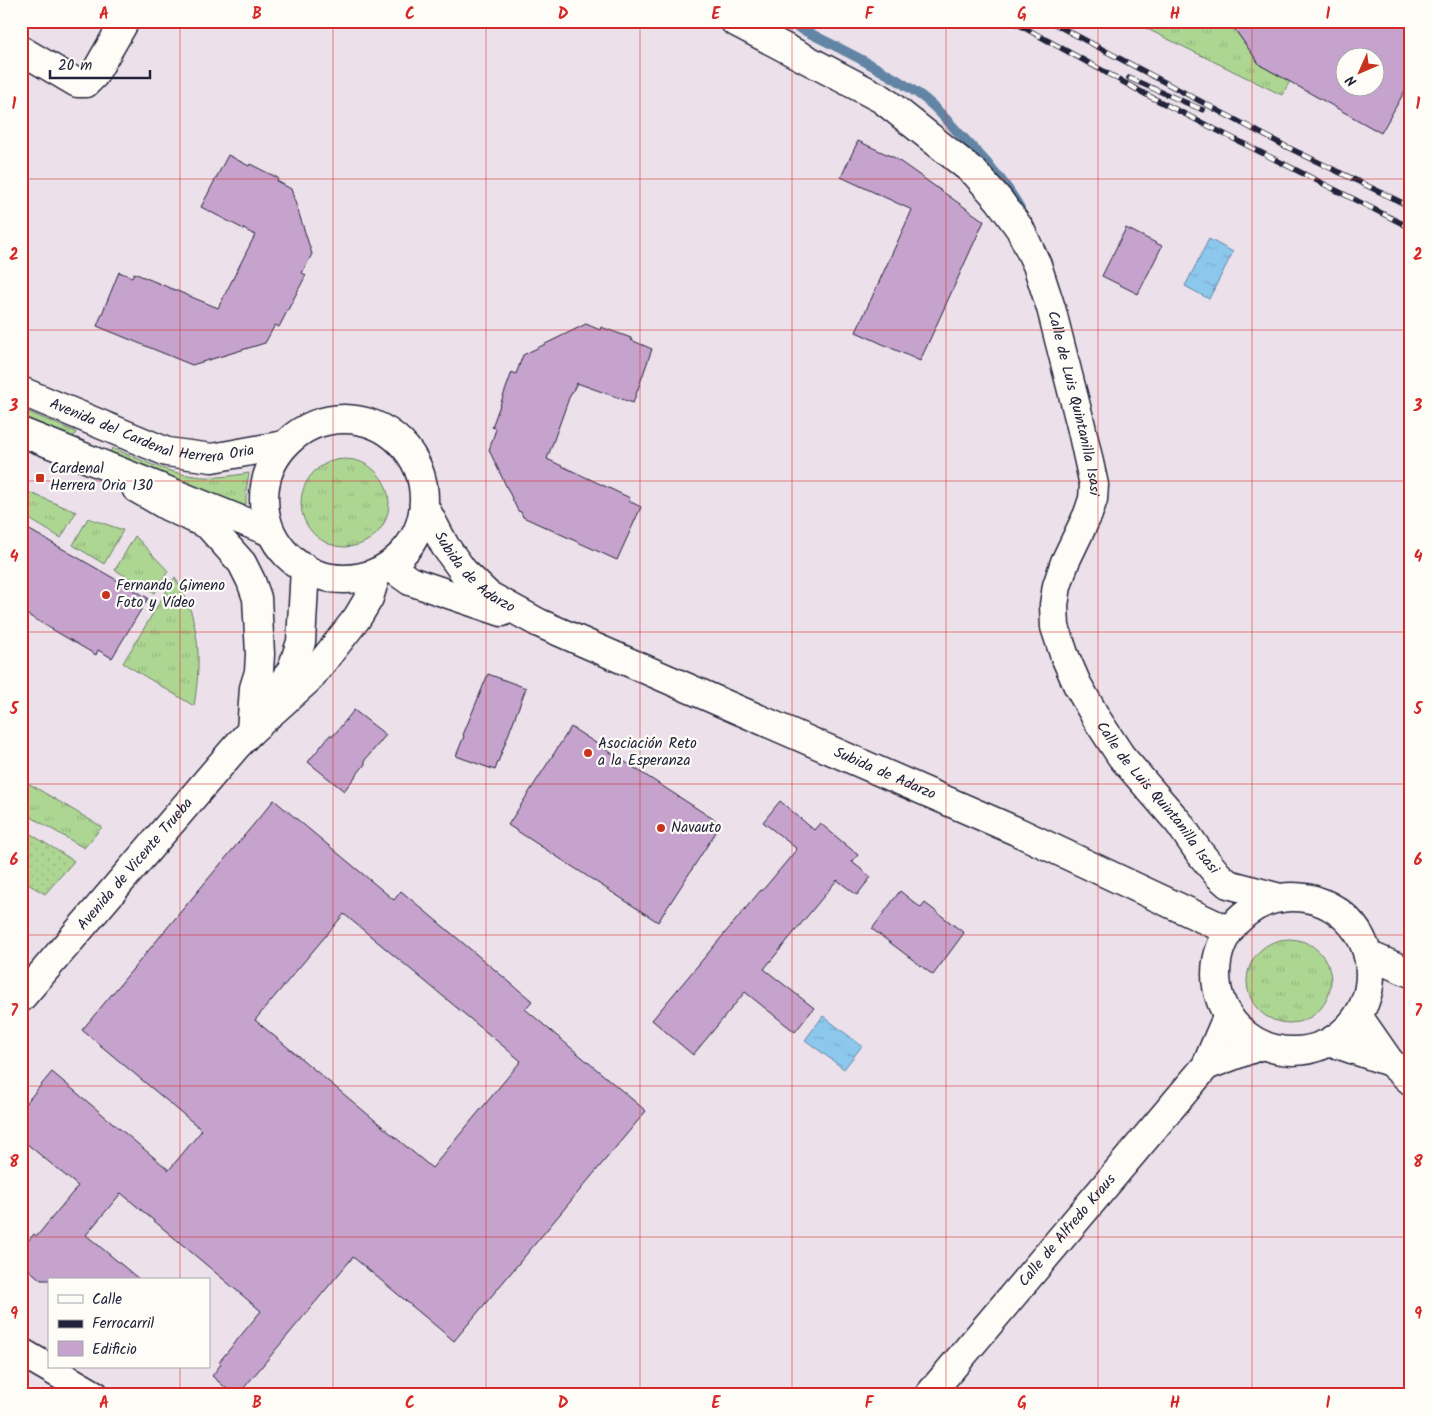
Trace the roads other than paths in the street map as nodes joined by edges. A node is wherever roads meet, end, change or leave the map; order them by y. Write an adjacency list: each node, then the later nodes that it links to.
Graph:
1 (125, 21): 3 (street)
2 (734, 21): 14 (street, Calle de Luis Quintanilla Isasi)
3 (21, 50)
4 (21, 392): 6 (street, Avenida del Cardenal Herrera Oria)
5 (21, 432): 7 (street)
6 (284, 445): 8 (street); 9 (street)
7 (82, 457): 9 (street); 13 (street)
8 (424, 506): 11 (street); 12 (street, Subida de Adarzo)
9 (268, 531): 10 (street)
10 (305, 568): 11 (street); 13 (street, Avenida de Vicente Trueba)
11 (383, 569): 12 (street, Subida de Adarzo); 13 (street, Avenida de Vicente Trueba)
12 (539, 623): 15 (street, Subida de Adarzo)
13 (251, 731): 20 (street, Avenida de Vicente Trueba)
14 (1280, 898): 15 (street); 16 (street)
15 (1229, 931): 21 (street)
16 (1368, 954): 17 (street); 19 (street)
17 (1411, 973)
18 (1411, 978): 19 (street)
19 (1369, 991): 22 (street)
20 (21, 998)
21 (1228, 1015): 24 (street); 26 (street, Calle de Alfredo Kraus)
22 (1358, 1016): 23 (street); 25 (street)
23 (1331, 1042): 24 (street); 25 (street)
24 (1262, 1045): 26 (street, Calle de Alfredo Kraus)
25 (1390, 1062): 27 (street)
26 (1206, 1066): 32 (street, Calle de Alfredo Kraus)
27 (1411, 1081)
28 (21, 1352): 29 (street)
29 (48, 1368)
30 (49, 1368): 31 (street)
31 (95, 1395)
32 (929, 1395)

